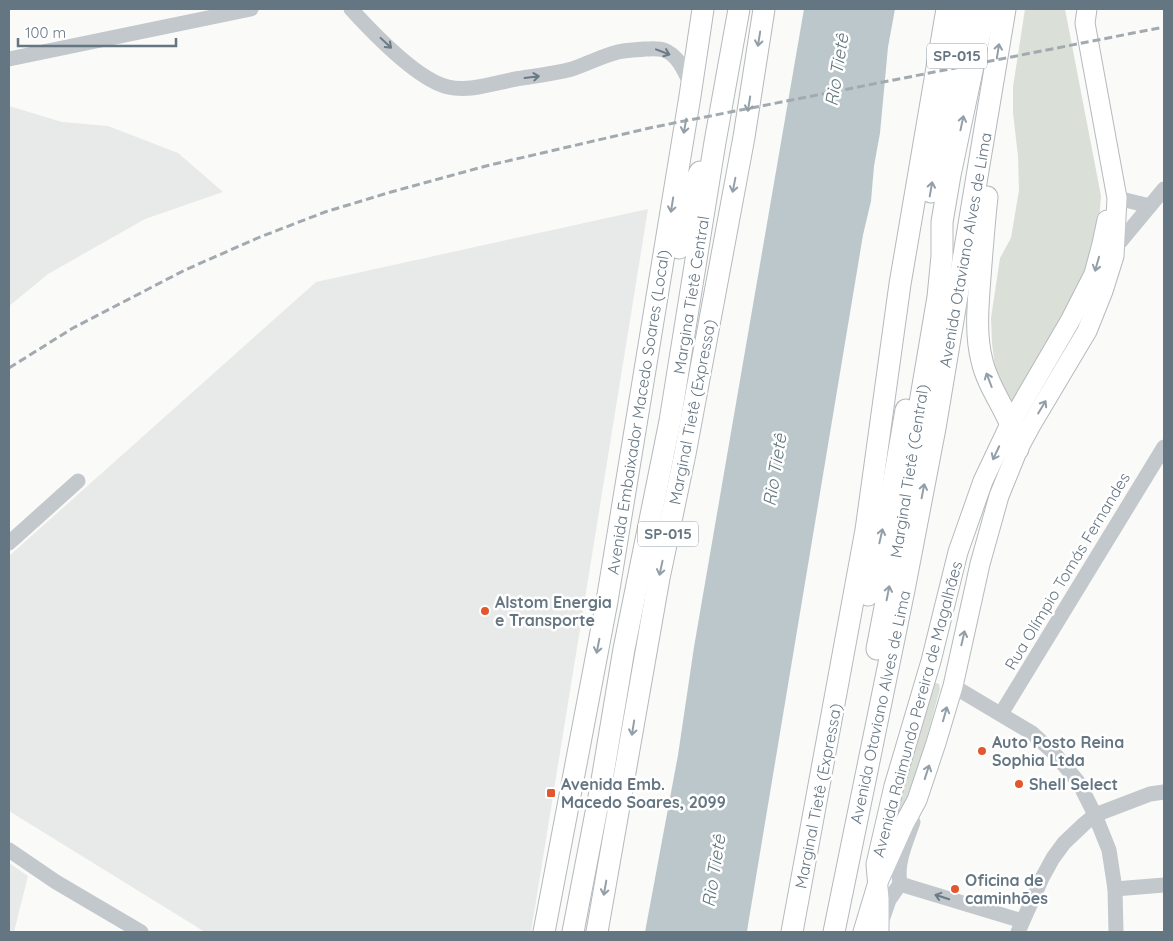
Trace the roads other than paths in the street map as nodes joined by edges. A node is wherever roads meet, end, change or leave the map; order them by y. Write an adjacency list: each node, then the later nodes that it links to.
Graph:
1 (251, 9): 13 (street)
2 (351, 9): 14 (street, one-way to 14)
3 (703, 9): 14 (highway, Avenida Embaixador Macedo Soares (Local))
4 (727, 9): 15 (highway)
5 (739, 9): 15 (highway)
6 (764, 9): 52 (highway, Marginal Tietê (Expressa) / SP-015, one-way to 52)
7 (947, 9): 24 (highway, Marginal Tietê (Expressa) / SP-015)
8 (967, 9): 24 (highway, Marginal Tietê (Central) / SP-015, one-way to 8)
9 (985, 9): 21 (highway, Marginal Tietê (Central), one-way to 9)
10 (1005, 9): 16 (highway, Avenida Otaviano Alves de Lima, one-way to 10)
11 (1077, 9): 23 (main road, Avenida Raimundo Pereira de Magalhães, one-way to 23)
12 (1087, 9): 19 (main road, Avenida Raimundo Pereira de Magalhães)
13 (9, 59)
14 (691, 85): 27 (highway, Avenida Embaixador Macedo Soares (Local), one-way to 27)
15 (718, 93): 17 (highway); 29 (highway, Margina Tietê Central)
16 (986, 128): 23 (highway, one-way to 16); 55 (highway, Avenida Otaviano Alves de Lima, one-way to 16)
17 (700, 172): 27 (highway); 29 (highway)
18 (1164, 189): 20 (street)
19 (1117, 198): 20 (street); 22 (main road, Avenida Raimundo Pereira de Magalhães)
20 (1150, 206): 22 (street)
21 (942, 222): 34 (highway, one-way to 21); 54 (highway, Marginal Tietê (Central), one-way to 21)
22 (1115, 248): 26 (main road, Avenida Raimundo Pereira de Magalhães, one-way to 22)
23 (1010, 424): 26 (highway); 31 (main road, Avenida Raimundo Pereira de Magalhães, one-way to 31)
24 (879, 442): 34 (highway, Marginal Tietê (Expressa) / SP-015)
25 (1164, 447): 33 (street, Rua Olímpio Tomás Fernandes)
26 (1018, 449): 32 (main road, Avenida Raimundo Pereira de Magalhães, one-way to 26)
27 (631, 460): 38 (highway, Avenida Embaixador Macedo Soares (Local), one-way to 38)
28 (78, 481): 30 (street)
29 (649, 525): 35 (highway)
30 (9, 543)
31 (931, 662): 32 (main road); 41 (main road, Avenida Raimundo Pereira de Magalhães)
32 (953, 686): 33 (street); 37 (main road, Avenida Raimundo Pereira de Magalhães, one-way to 32)
33 (1001, 714): 39 (street)
34 (832, 717): 53 (highway, Marginal Tietê (Expressa) / SP-015)
35 (600, 792): 50 (highway); 51 (highway)
36 (1164, 792): 39 (street)
37 (917, 800): 41 (main road, Avenida Raimundo Pereira de Magalhães); 42 (street)
38 (568, 804): 48 (highway, Avenida Embaixador Macedo Soares (Local)); 49 (highway)
39 (1095, 815): 44 (street); 45 (street)
40 (9, 850): 47 (street)
41 (878, 882): 46 (main road)
42 (900, 884): 45 (street, one-way to 42); 46 (street)
43 (1164, 885): 44 (street)
44 (1115, 889): 56 (street)
45 (1020, 927)
46 (874, 930)
47 (141, 932)
48 (544, 932)
49 (559, 932)
50 (573, 932)
51 (582, 932)
52 (597, 932)
53 (792, 932)
54 (820, 932)
55 (834, 932)
56 (1116, 932)

